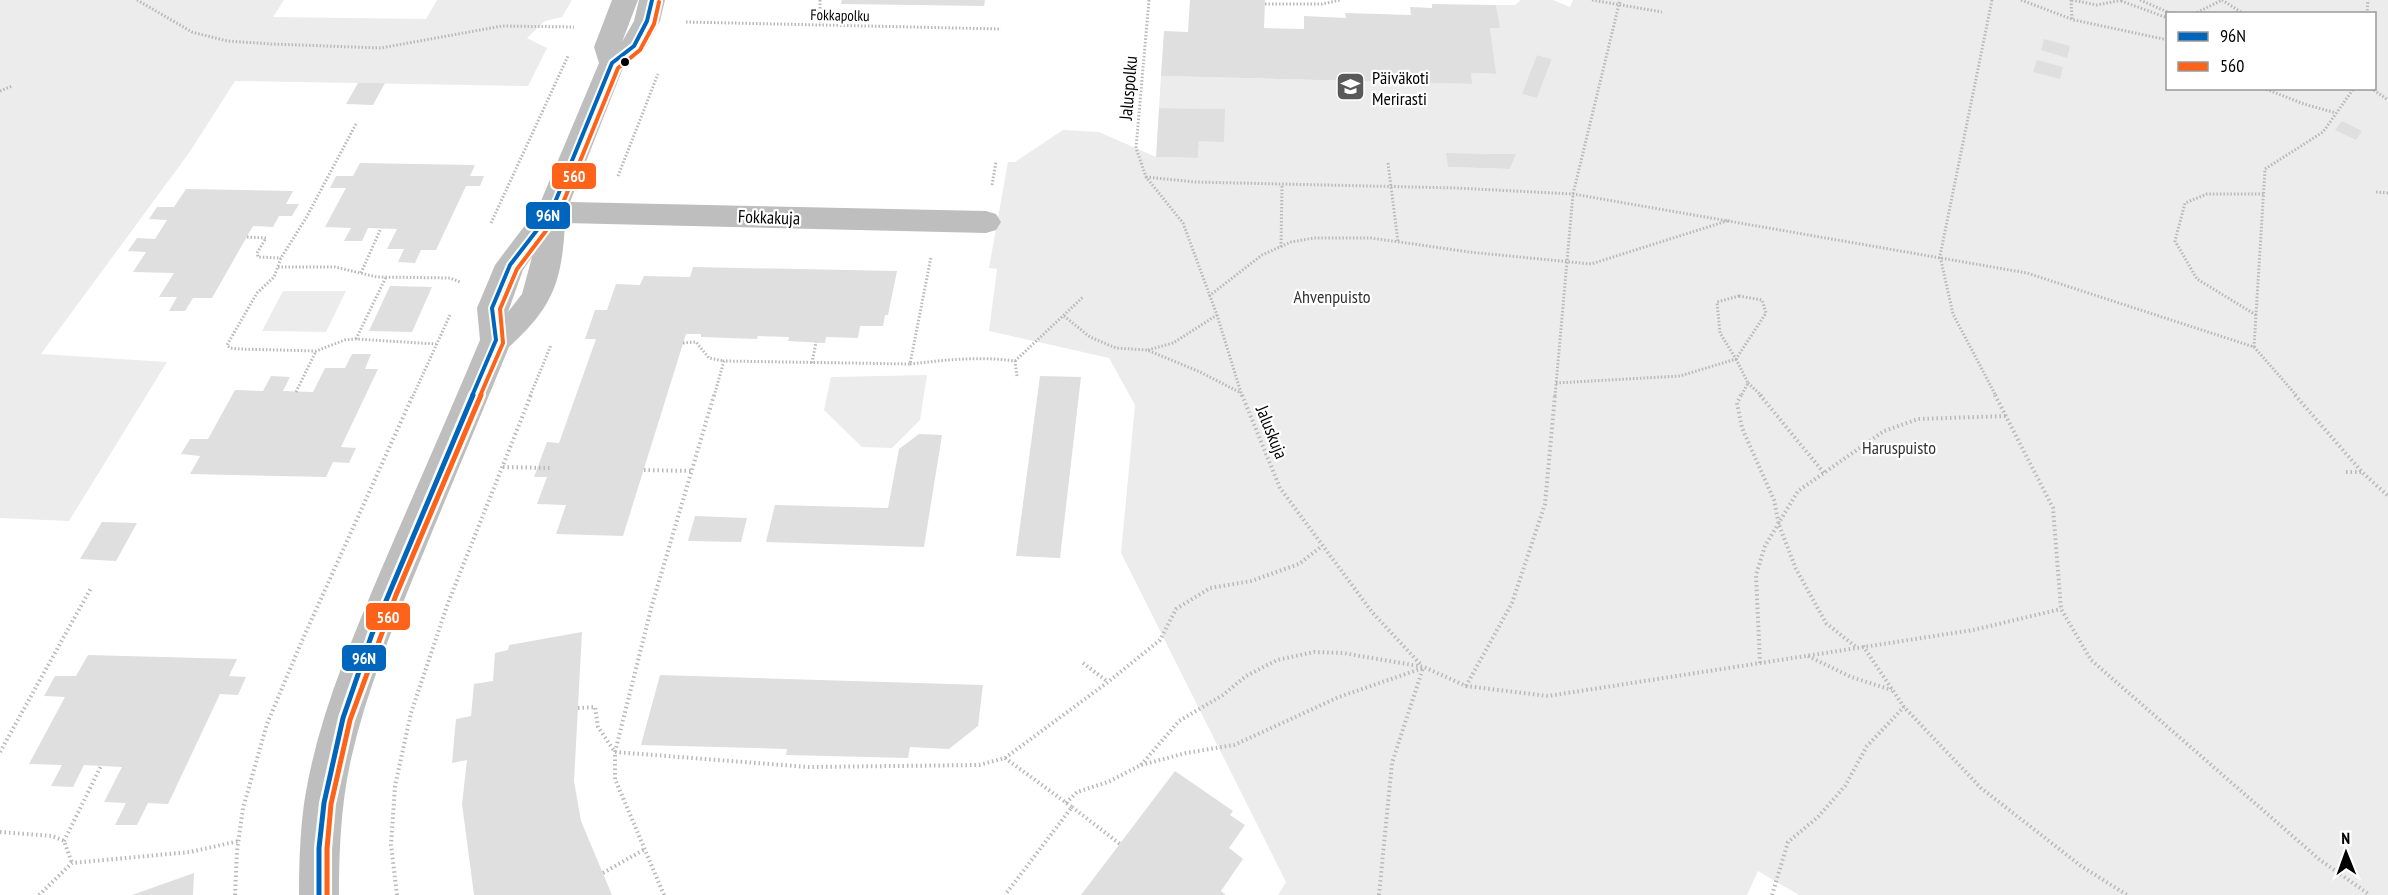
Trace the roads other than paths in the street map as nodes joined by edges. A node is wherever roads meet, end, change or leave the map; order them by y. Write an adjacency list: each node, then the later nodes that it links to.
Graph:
1 (625, 0): 3 (street)
2 (652, 0): 3 (street)
3 (612, 63): 4 (street)
4 (551, 212): 5 (street, Fokkakuja); 6 (street)
5 (986, 222)
6 (319, 895)

